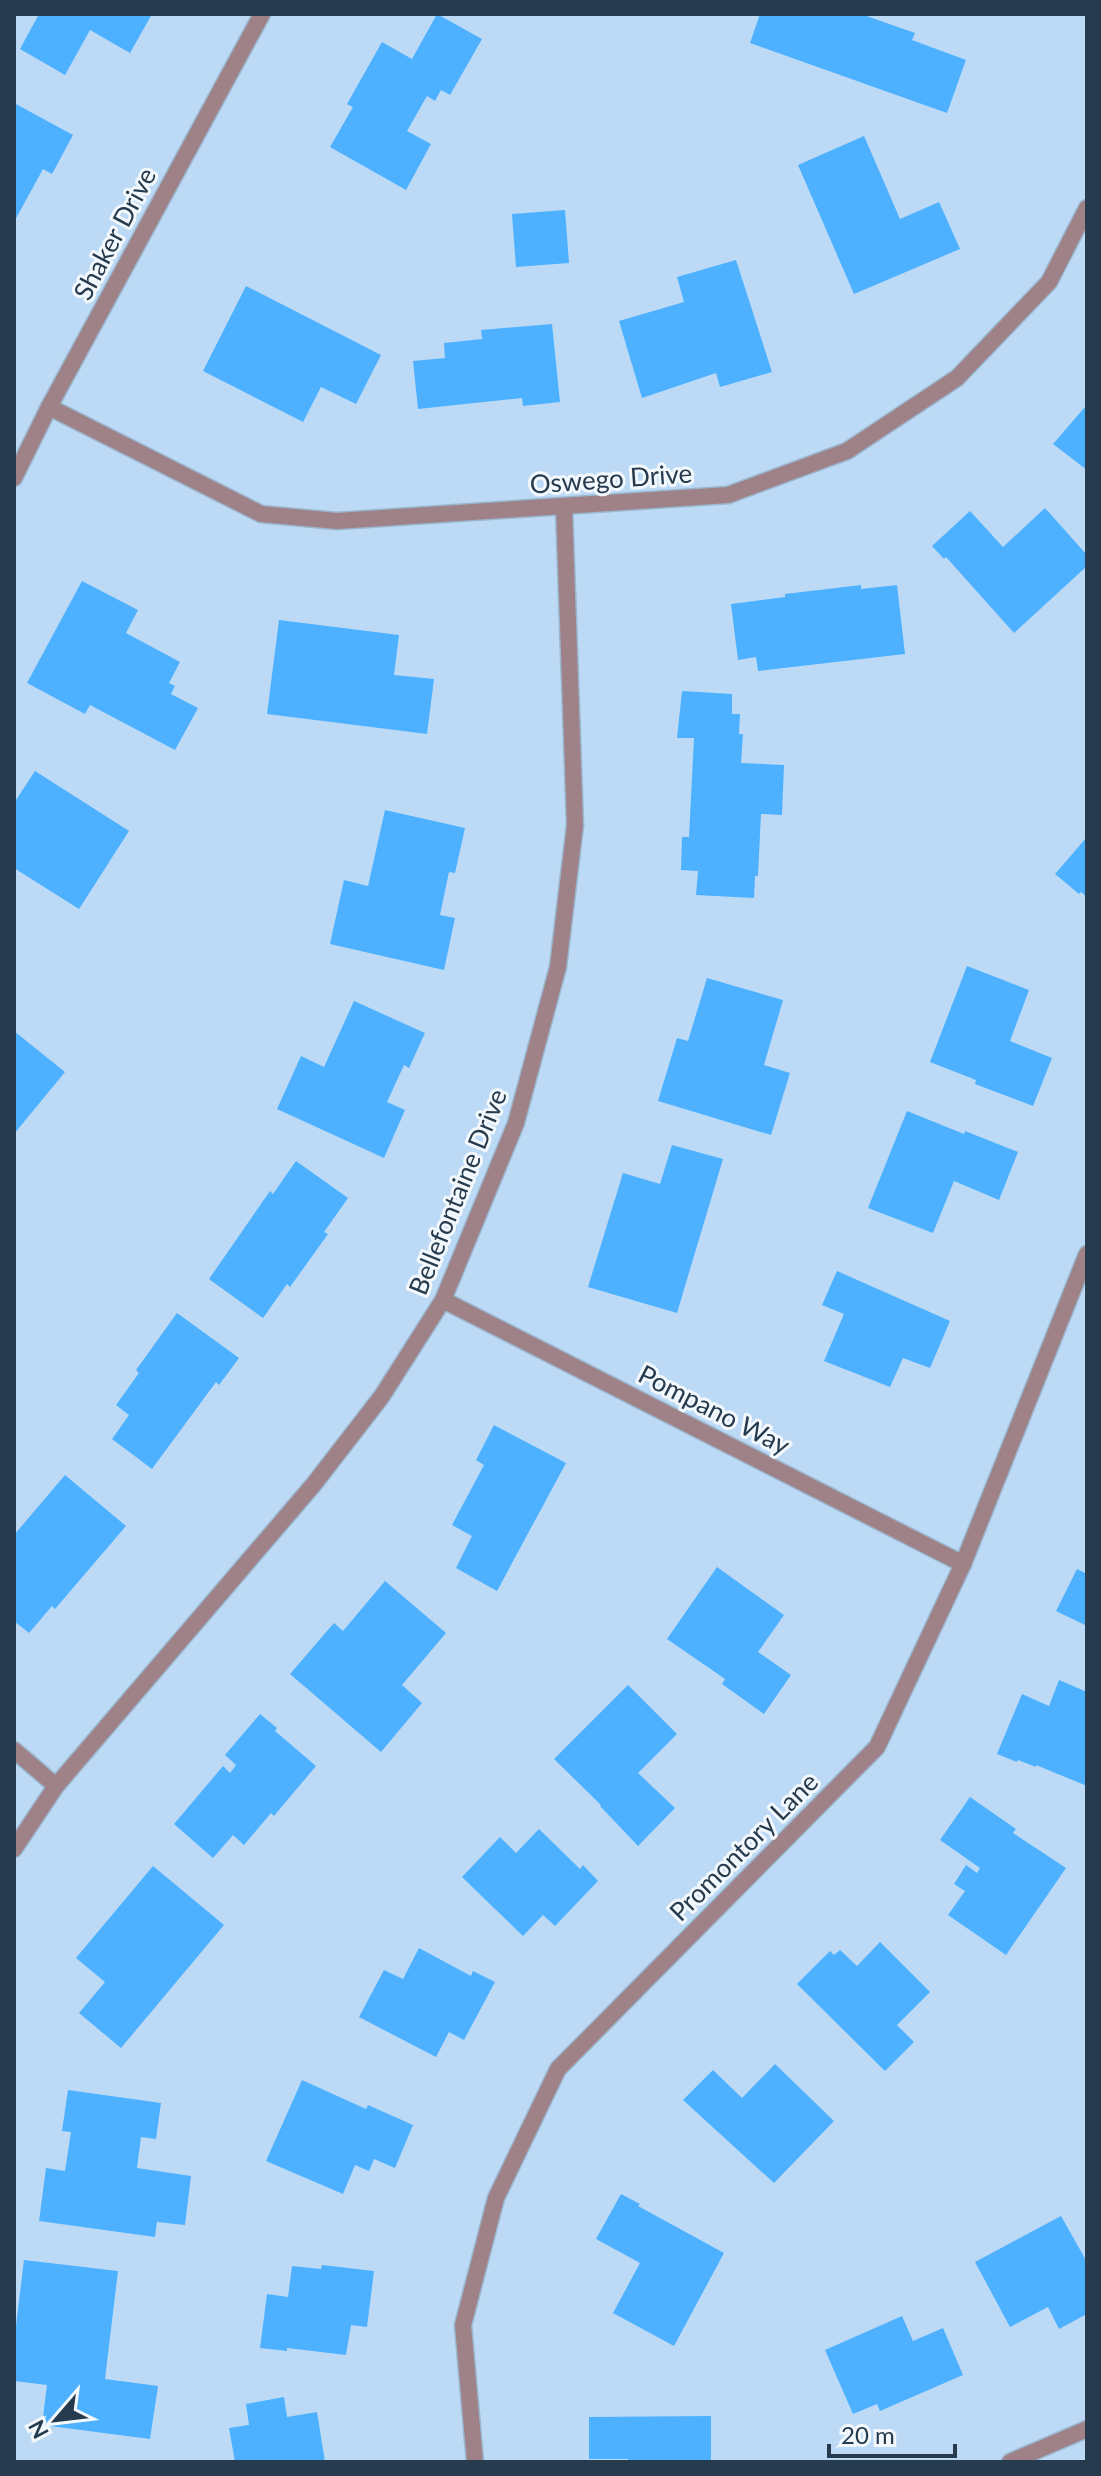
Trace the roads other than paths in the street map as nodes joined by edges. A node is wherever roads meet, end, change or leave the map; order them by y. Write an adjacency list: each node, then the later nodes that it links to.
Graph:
1 (262, 14): 3 (street, Shaker Drive)
2 (1087, 208): 5 (street, Oswego Drive)
3 (49, 407): 4 (street, Shaker Drive); 5 (street, Oswego Drive)
4 (14, 478)
5 (564, 507): 7 (street, Bellefontaine Drive)
6 (1087, 1254): 8 (street, Promontory Lane)
7 (443, 1300): 8 (street, Pompano Way); 10 (street, Bellefontaine Drive)
8 (963, 1564): 13 (street, Promontory Lane)
9 (14, 1750): 10 (street)
10 (56, 1786): 11 (street, Bellefontaine Drive)
11 (14, 1849)
12 (1087, 2429): 14 (street)
13 (475, 2462)
14 (1010, 2462)

